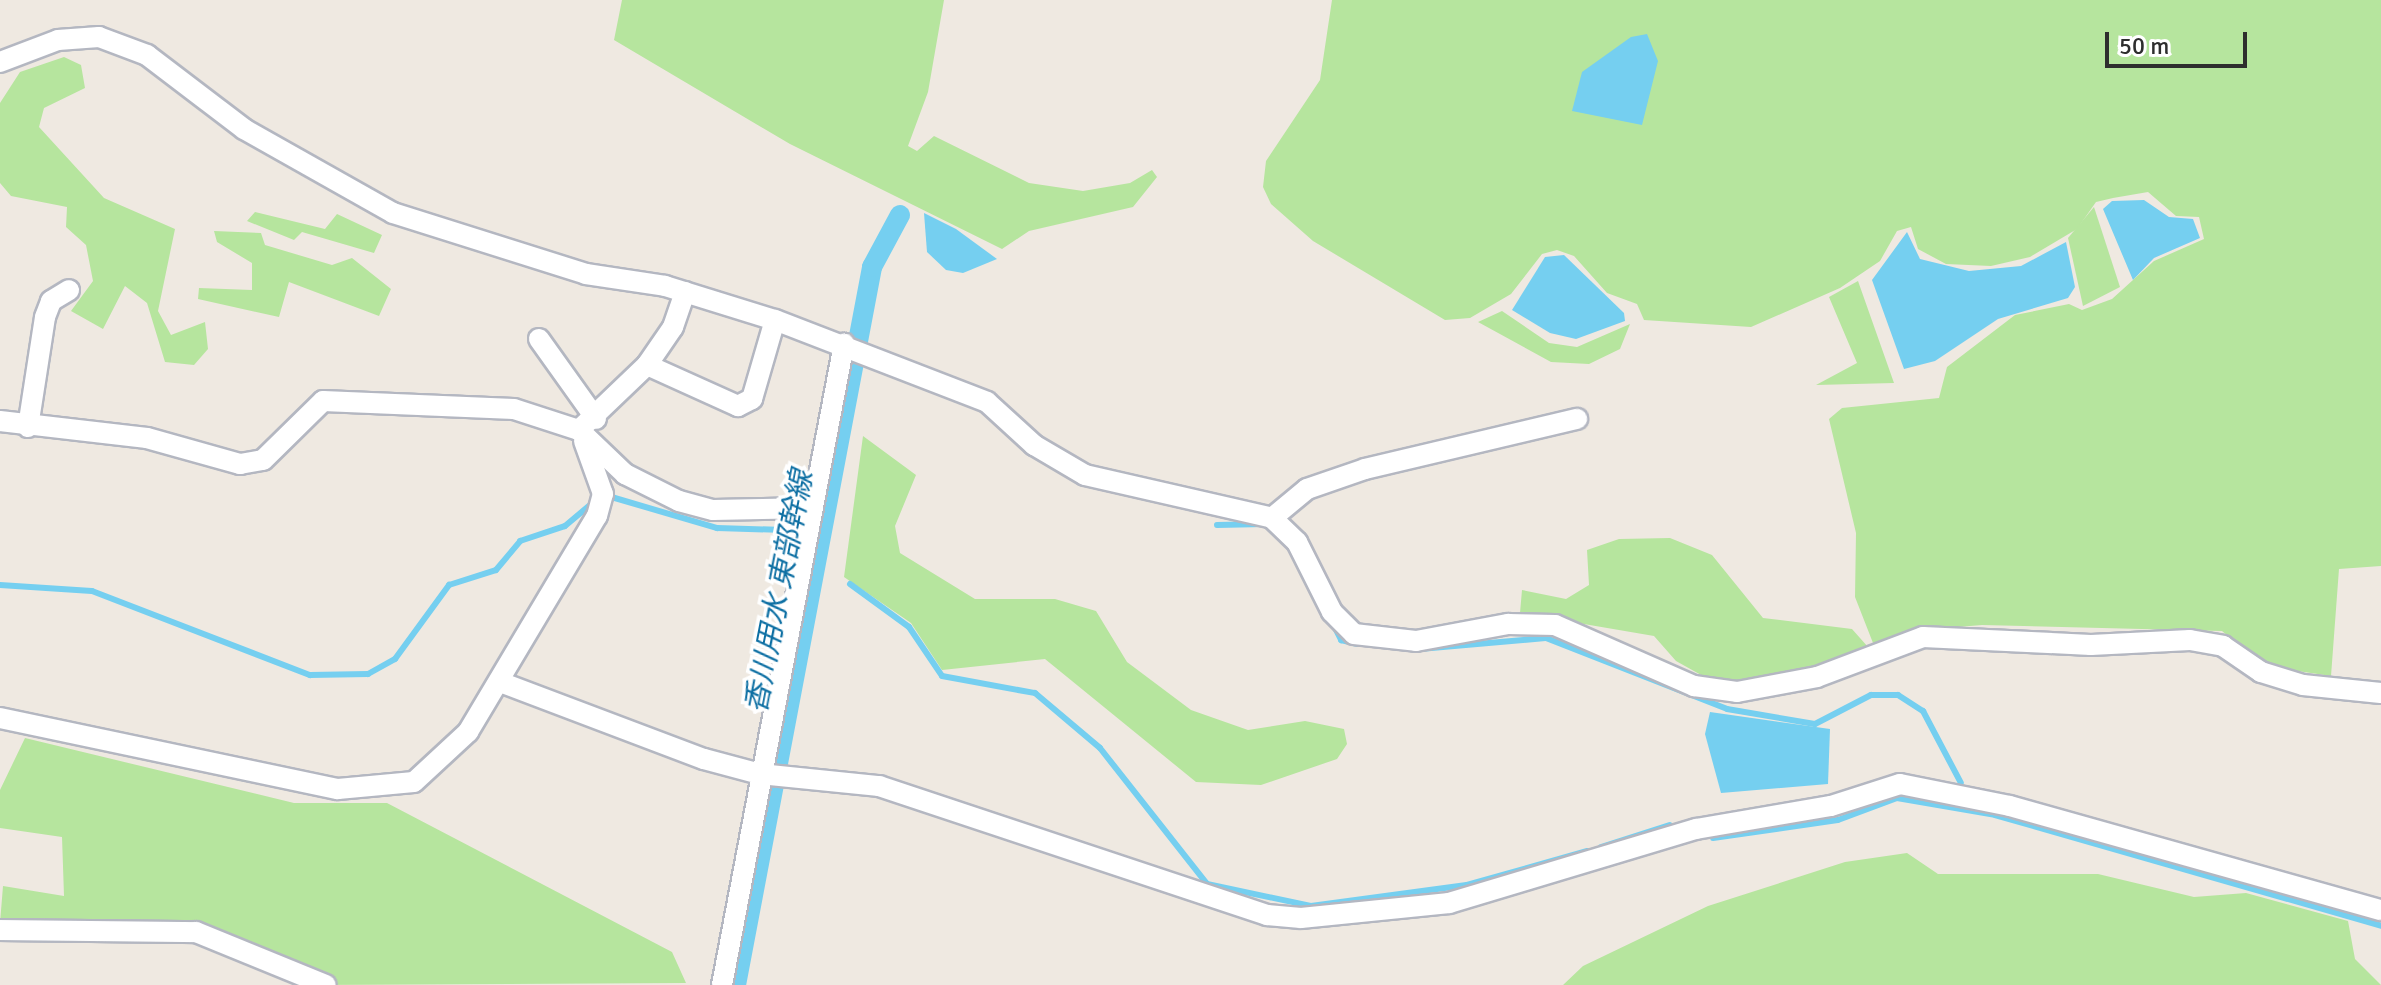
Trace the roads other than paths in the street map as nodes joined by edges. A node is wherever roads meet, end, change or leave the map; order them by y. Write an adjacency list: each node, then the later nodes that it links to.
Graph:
1 (0, 62): 3 (street)
2 (69, 290): 11 (street)
3 (685, 292): 4 (street); 7 (street)
4 (775, 320): 6 (street); 7 (street)
5 (539, 339): 10 (street)
6 (853, 348): 12 (street); 13 (street)
7 (647, 365): 10 (street)
8 (1577, 419): 13 (street)
9 (0, 421): 11 (street)
10 (587, 425): 11 (street); 12 (street); 14 (street)
11 (28, 427)
12 (812, 508): 17 (street)
13 (1272, 518): 15 (street)
14 (500, 682): 16 (street); 17 (street)
15 (2381, 693)
16 (0, 718)
17 (772, 774): 18 (street); 21 (street)
18 (2381, 910)
19 (0, 930): 20 (street)
20 (326, 985)
21 (722, 985)

